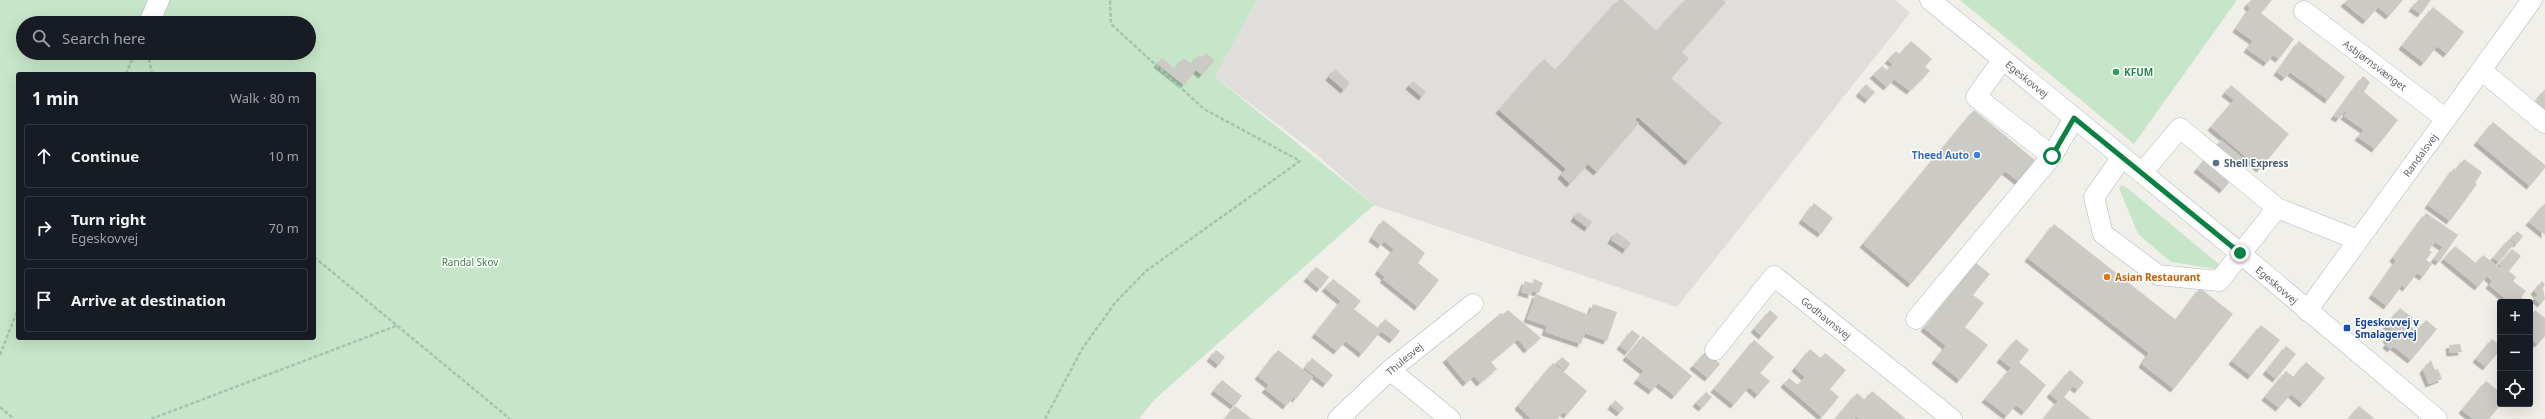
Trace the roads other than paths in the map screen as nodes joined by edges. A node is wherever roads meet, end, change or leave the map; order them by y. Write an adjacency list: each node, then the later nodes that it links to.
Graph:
1 (159, 0): 5 (street)
2 (1930, 0): 6 (street, Egeskovvej)
3 (2532, 0): 7 (street, Randalsvej)
4 (2304, 11): 9 (street, Asbjørnsvænget)
5 (152, 16)
6 (2003, 60): 8 (street, Egeskovvej); 11 (street)
7 (2481, 70): 9 (street, Randalsvej); 10 (street)
8 (2074, 118): 11 (street); 12 (street, Egeskovvej)
9 (2446, 119): 15 (street, Randalsvej)
10 (2545, 122)
11 (2052, 156): 19 (street)
12 (2122, 156): 13 (street, Egeskovvej); 16 (street)
13 (2142, 173): 14 (street); 16 (street, Egeskovvej)
14 (2276, 208): 15 (street); 16 (street)
15 (2358, 240): 18 (street, Randalsvej)
16 (2240, 253): 18 (street, Egeskovvej)
17 (1472, 304): 21 (street, Thulesvej)
18 (2307, 311): 25 (street, Egeskovvej)
19 (1916, 319)
20 (1715, 350): 24 (street, Godhavnsvej)
21 (1390, 370): 22 (street, Thulesvej); 23 (street)
22 (1338, 419)
23 (1450, 419)
24 (1952, 419)
25 (2437, 419)

